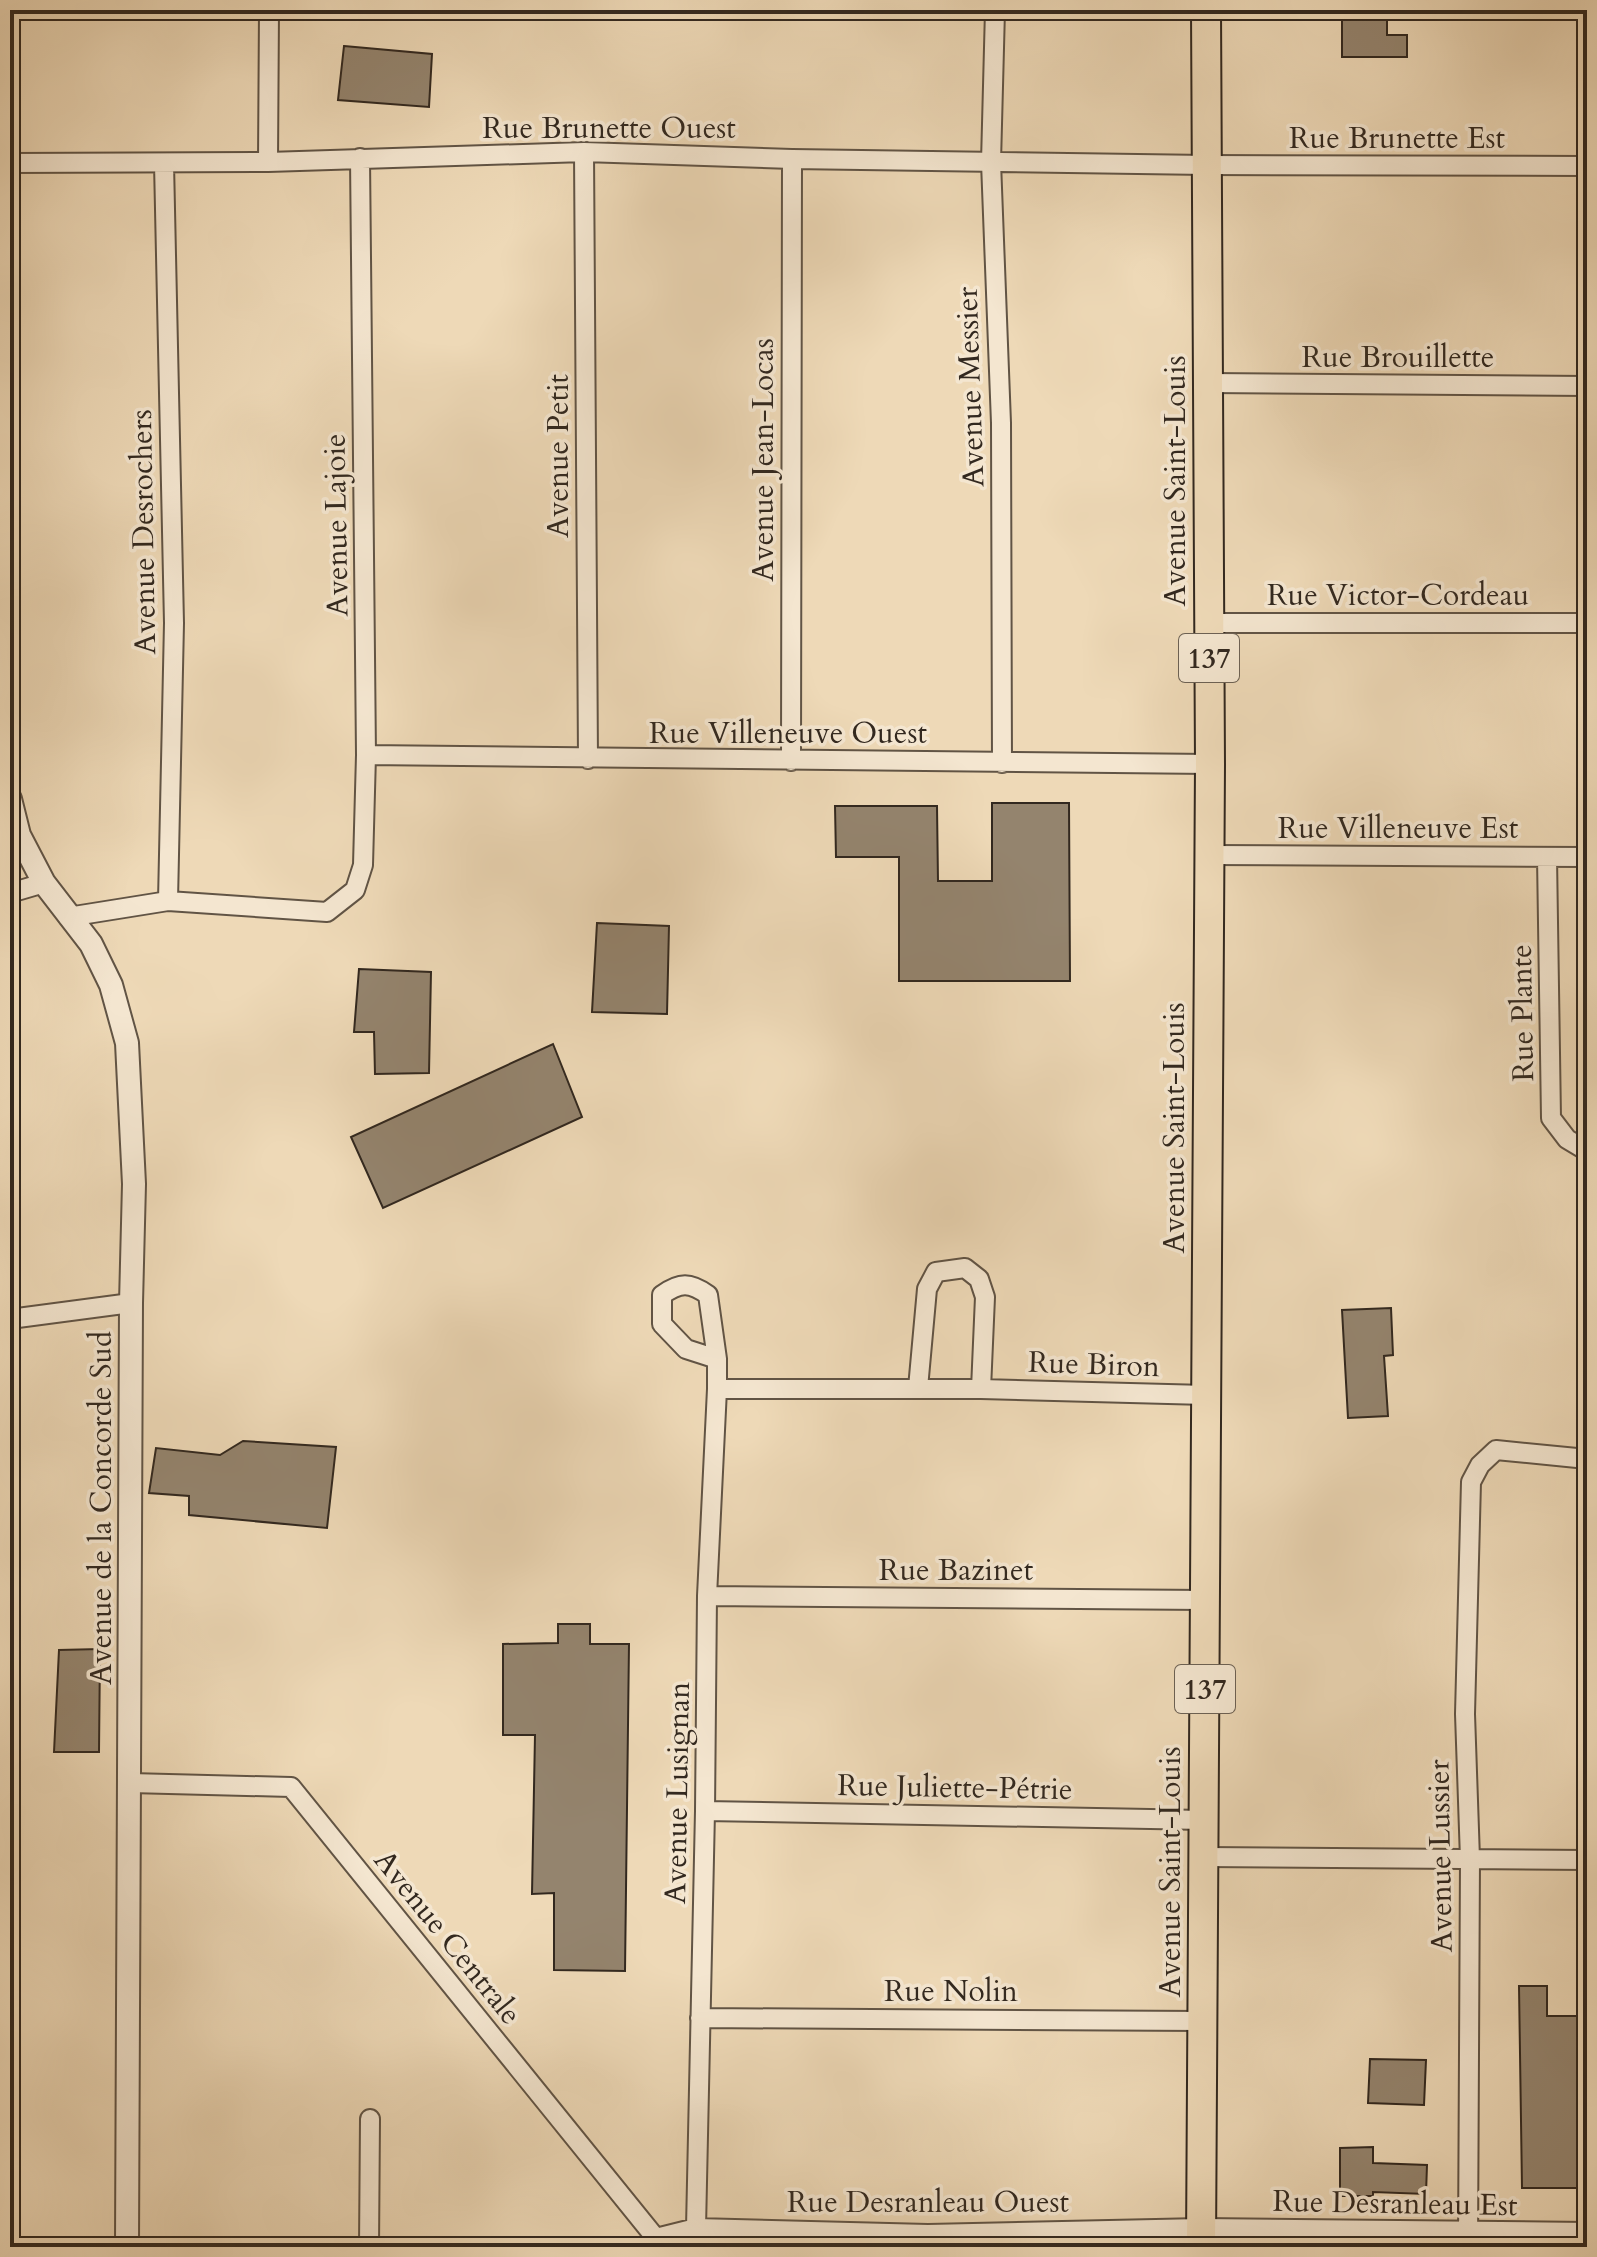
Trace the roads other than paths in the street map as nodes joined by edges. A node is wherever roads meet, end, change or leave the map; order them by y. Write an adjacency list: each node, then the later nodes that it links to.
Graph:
1 (269, 10): 7 (street)
2 (995, 10): 8 (street, Avenue Messier)
3 (1206, 10): 11 (main road, Avenue Saint-Louis / 137)
4 (584, 152): 5 (street, Rue Brunette Ouest); 6 (street, Rue Brunette Ouest); 18 (street, Avenue Petit)
5 (360, 158): 7 (street, Rue Brunette Ouest); 17 (street, Avenue Lajoie)
6 (792, 159): 8 (street, Rue Brunette Ouest); 19 (street, Avenue Jean-Locas)
7 (268, 162): 10 (street, Rue Brunette Ouest)
8 (991, 162): 11 (street, Rue Brunette Ouest); 20 (street, Avenue Messier)
9 (10, 163): 10 (street, Rue Brunette Ouest)
10 (164, 163): 28 (street, Avenue Desrochers)
11 (1207, 165): 12 (street, Rue Brunette Est); 13 (main road, Avenue Saint-Louis / 137)
12 (1587, 166)
13 (1209, 383): 14 (street, Rue Brouillette); 15 (main road, Avenue Saint-Louis / 137)
14 (1587, 386)
15 (1209, 623): 16 (street, Rue Victor-Cordeau); 21 (main road, Avenue Saint-Louis / 137)
16 (1587, 623)
17 (366, 755): 18 (street, Rue Villeneuve Ouest); 28 (street, Avenue Lajoie)
18 (588, 759): 19 (street, Rue Villeneuve Ouest)
19 (791, 761): 20 (street, Rue Villeneuve Ouest)
20 (1002, 763): 21 (street, Rue Villeneuve Ouest)
21 (1210, 764): 23 (main road, Avenue Saint-Louis / 137)
22 (10, 799): 26 (street, Avenue de la Concorde Sud)
23 (1209, 855): 24 (street, Rue Villeneuve Est); 37 (main road, Avenue Saint-Louis / 137)
24 (1547, 857): 25 (street, Rue Villeneuve Est); 30 (street, Rue Plante)
25 (1587, 857)
26 (44, 883): 27 (street); 29 (street, Avenue de la Concorde Sud)
27 (10, 893)
28 (168, 901): 29 (street)
29 (68, 917): 31 (street, Avenue de la Concorde Sud)
30 (1587, 1151)
31 (131, 1303): 32 (street); 41 (street, Avenue de la Concorde Sud)
32 (10, 1319)
33 (717, 1359): 35 (street, Avenue Lusignan)
34 (918, 1388): 35 (street, Rue Biron); 36 (street, Rue Biron); 36 (street)
35 (717, 1389): 39 (street, Avenue Lusignan)
36 (981, 1389): 37 (street, Rue Biron)
37 (1206, 1395): 40 (main road, Avenue Saint-Louis / 137)
38 (1587, 1459): 45 (street, Avenue Lussier)
39 (707, 1596): 40 (street, Rue Bazinet); 42 (street, Avenue Lusignan)
40 (1205, 1600): 43 (main road, Avenue Saint-Louis / 137)
41 (130, 1783): 54 (street, Avenue Centrale); 55 (street, Avenue de la Concorde Sud)
42 (705, 1811): 43 (street, Rue Juliette-Pétrie); 47 (street, Avenue Lusignan)
43 (1204, 1820): 44 (main road, Avenue Saint-Louis / 137)
44 (1204, 1857): 45 (street); 48 (main road, Avenue Saint-Louis / 137)
45 (1470, 1859): 46 (street); 53 (street, Avenue Lussier)
46 (1587, 1860)
47 (700, 2018): 48 (street, Rue Nolin); 50 (street, Avenue Lusignan)
48 (1203, 2021): 52 (main road, Avenue Saint-Louis / 137)
49 (370, 2119): 56 (street)
50 (696, 2228): 52 (street, Rue Desranleau Ouest); 54 (street, Rue Desranleau Ouest)
51 (1587, 2232): 53 (street, Rue Desranleau Est)
52 (1201, 2237): 53 (street, Rue Desranleau Est)
53 (1469, 2240)
54 (660, 2242)
55 (127, 2247)
56 (369, 2247)

